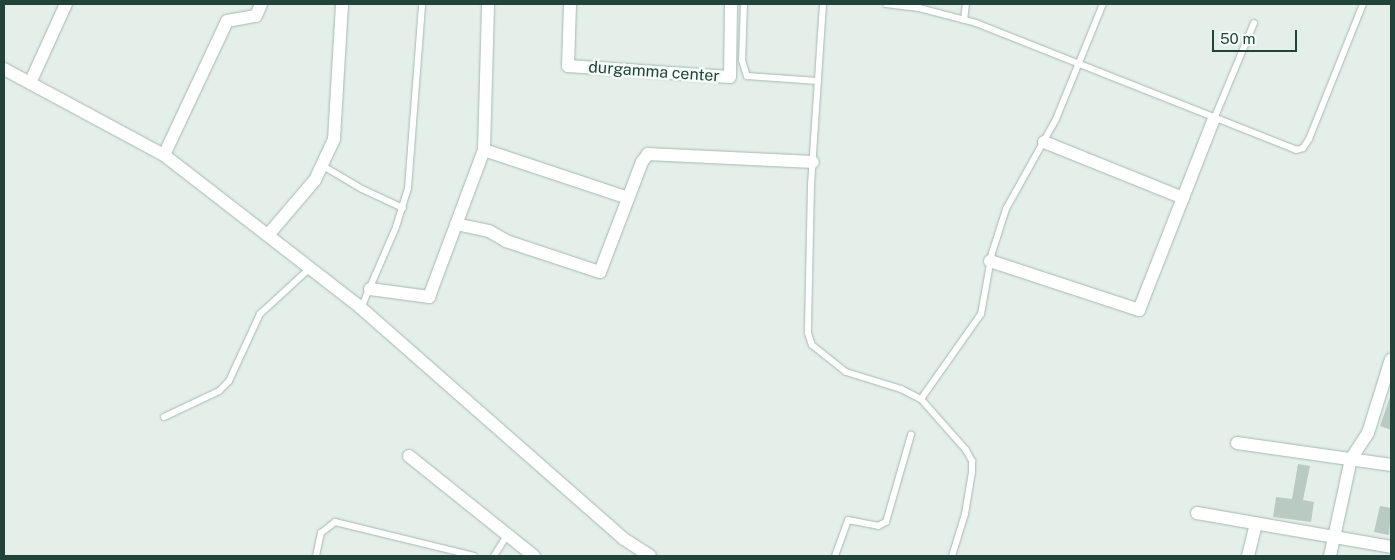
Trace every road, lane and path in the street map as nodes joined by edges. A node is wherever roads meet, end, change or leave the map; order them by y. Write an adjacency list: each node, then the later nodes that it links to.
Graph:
1 (66, 4): 19 (street)
2 (261, 4): 23 (street)
3 (342, 4): 25 (street)
4 (422, 4): 28 (lane)
5 (488, 4): 22 (street)
6 (570, 4): 7 (street, durgamma center)
7 (731, 4)
8 (744, 4): 18 (lane)
9 (823, 4): 18 (lane)
10 (886, 4): 14 (lane)
11 (966, 4): 14 (lane)
12 (1103, 4): 16 (lane)
13 (1364, 4): 20 (lane)
14 (964, 20): 16 (lane)
15 (1254, 23): 20 (lane)
16 (1079, 66): 20 (lane); 21 (lane)
17 (4, 69): 19 (street)
18 (818, 81): 24 (lane)
19 (30, 83): 23 (street)
20 (1214, 119): 27 (street)
21 (1044, 142): 27 (street); 31 (lane)
22 (484, 150): 26 (street); 29 (street)
23 (164, 155): 30 (street)
24 (812, 162): 26 (street); 36 (lane)
25 (323, 166): 28 (lane); 30 (street)
26 (628, 198): 29 (street)
27 (1183, 198): 31 (street)
28 (403, 208): 33 (lane)
29 (456, 224): 33 (street)
30 (268, 235): 32 (street)
31 (990, 261): 36 (lane)
32 (310, 268): 34 (street); 37 (lane)
33 (370, 289): 34 (lane)
34 (361, 308): 52 (street)
35 (1391, 359): 41 (street)
36 (921, 399): 54 (lane)
37 (164, 417)
38 (910, 435): 53 (lane)
39 (1237, 442): 41 (street)
40 (409, 456): 45 (street)
41 (1351, 460): 42 (street); 46 (street)
42 (1391, 465)
43 (1197, 512): 44 (street)
44 (1256, 523): 46 (street); 55 (street)
45 (508, 533): 50 (lane); 51 (street)
46 (1334, 536): 47 (street); 56 (street)
47 (1391, 546)
48 (316, 556): 49 (lane)
49 (474, 556)
50 (494, 556)
51 (534, 556)
52 (650, 556)
53 (835, 556)
54 (952, 556)
55 (1248, 556)
56 (1330, 556)

